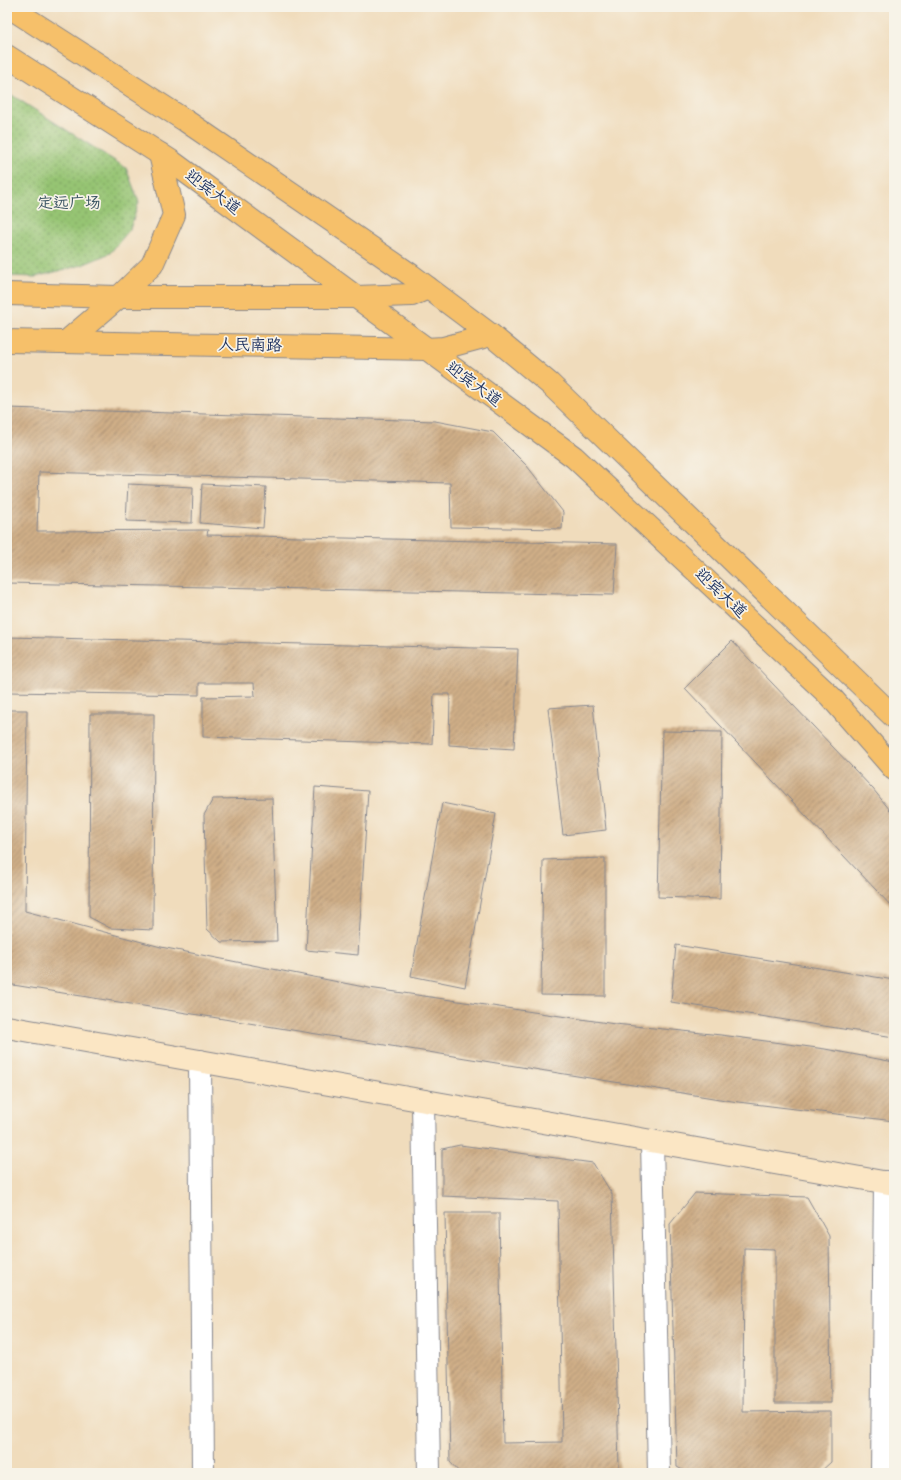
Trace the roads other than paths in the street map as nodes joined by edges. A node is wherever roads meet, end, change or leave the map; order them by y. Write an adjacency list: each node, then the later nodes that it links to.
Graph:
1 (9, 7): 4 (main road, 迎宾大道)
2 (7, 56): 3 (main road, 迎宾大道)
3 (160, 154): 6 (main road); 7 (main road, 迎宾大道)
4 (428, 288): 7 (main road); 8 (main road, 迎宾大道)
5 (7, 294): 6 (main road)
6 (119, 297): 7 (main road); 10 (main road)
7 (356, 297): 11 (main road, 迎宾大道)
8 (491, 335): 11 (main road, 人民南路); 12 (main road, 迎宾大道)
9 (7, 341): 10 (main road, 人民南路)
10 (66, 342): 11 (main road, 人民南路)
11 (426, 349): 13 (main road, 迎宾大道)
12 (894, 717)
13 (894, 769)
14 (7, 1026): 15 (street)
15 (200, 1061): 16 (street); 19 (street)
16 (423, 1101): 17 (street); 20 (street)
17 (652, 1141): 18 (street); 21 (street)
18 (890, 1183): 22 (street)
19 (203, 1473)
20 (429, 1473)
21 (659, 1473)
22 (882, 1473)

